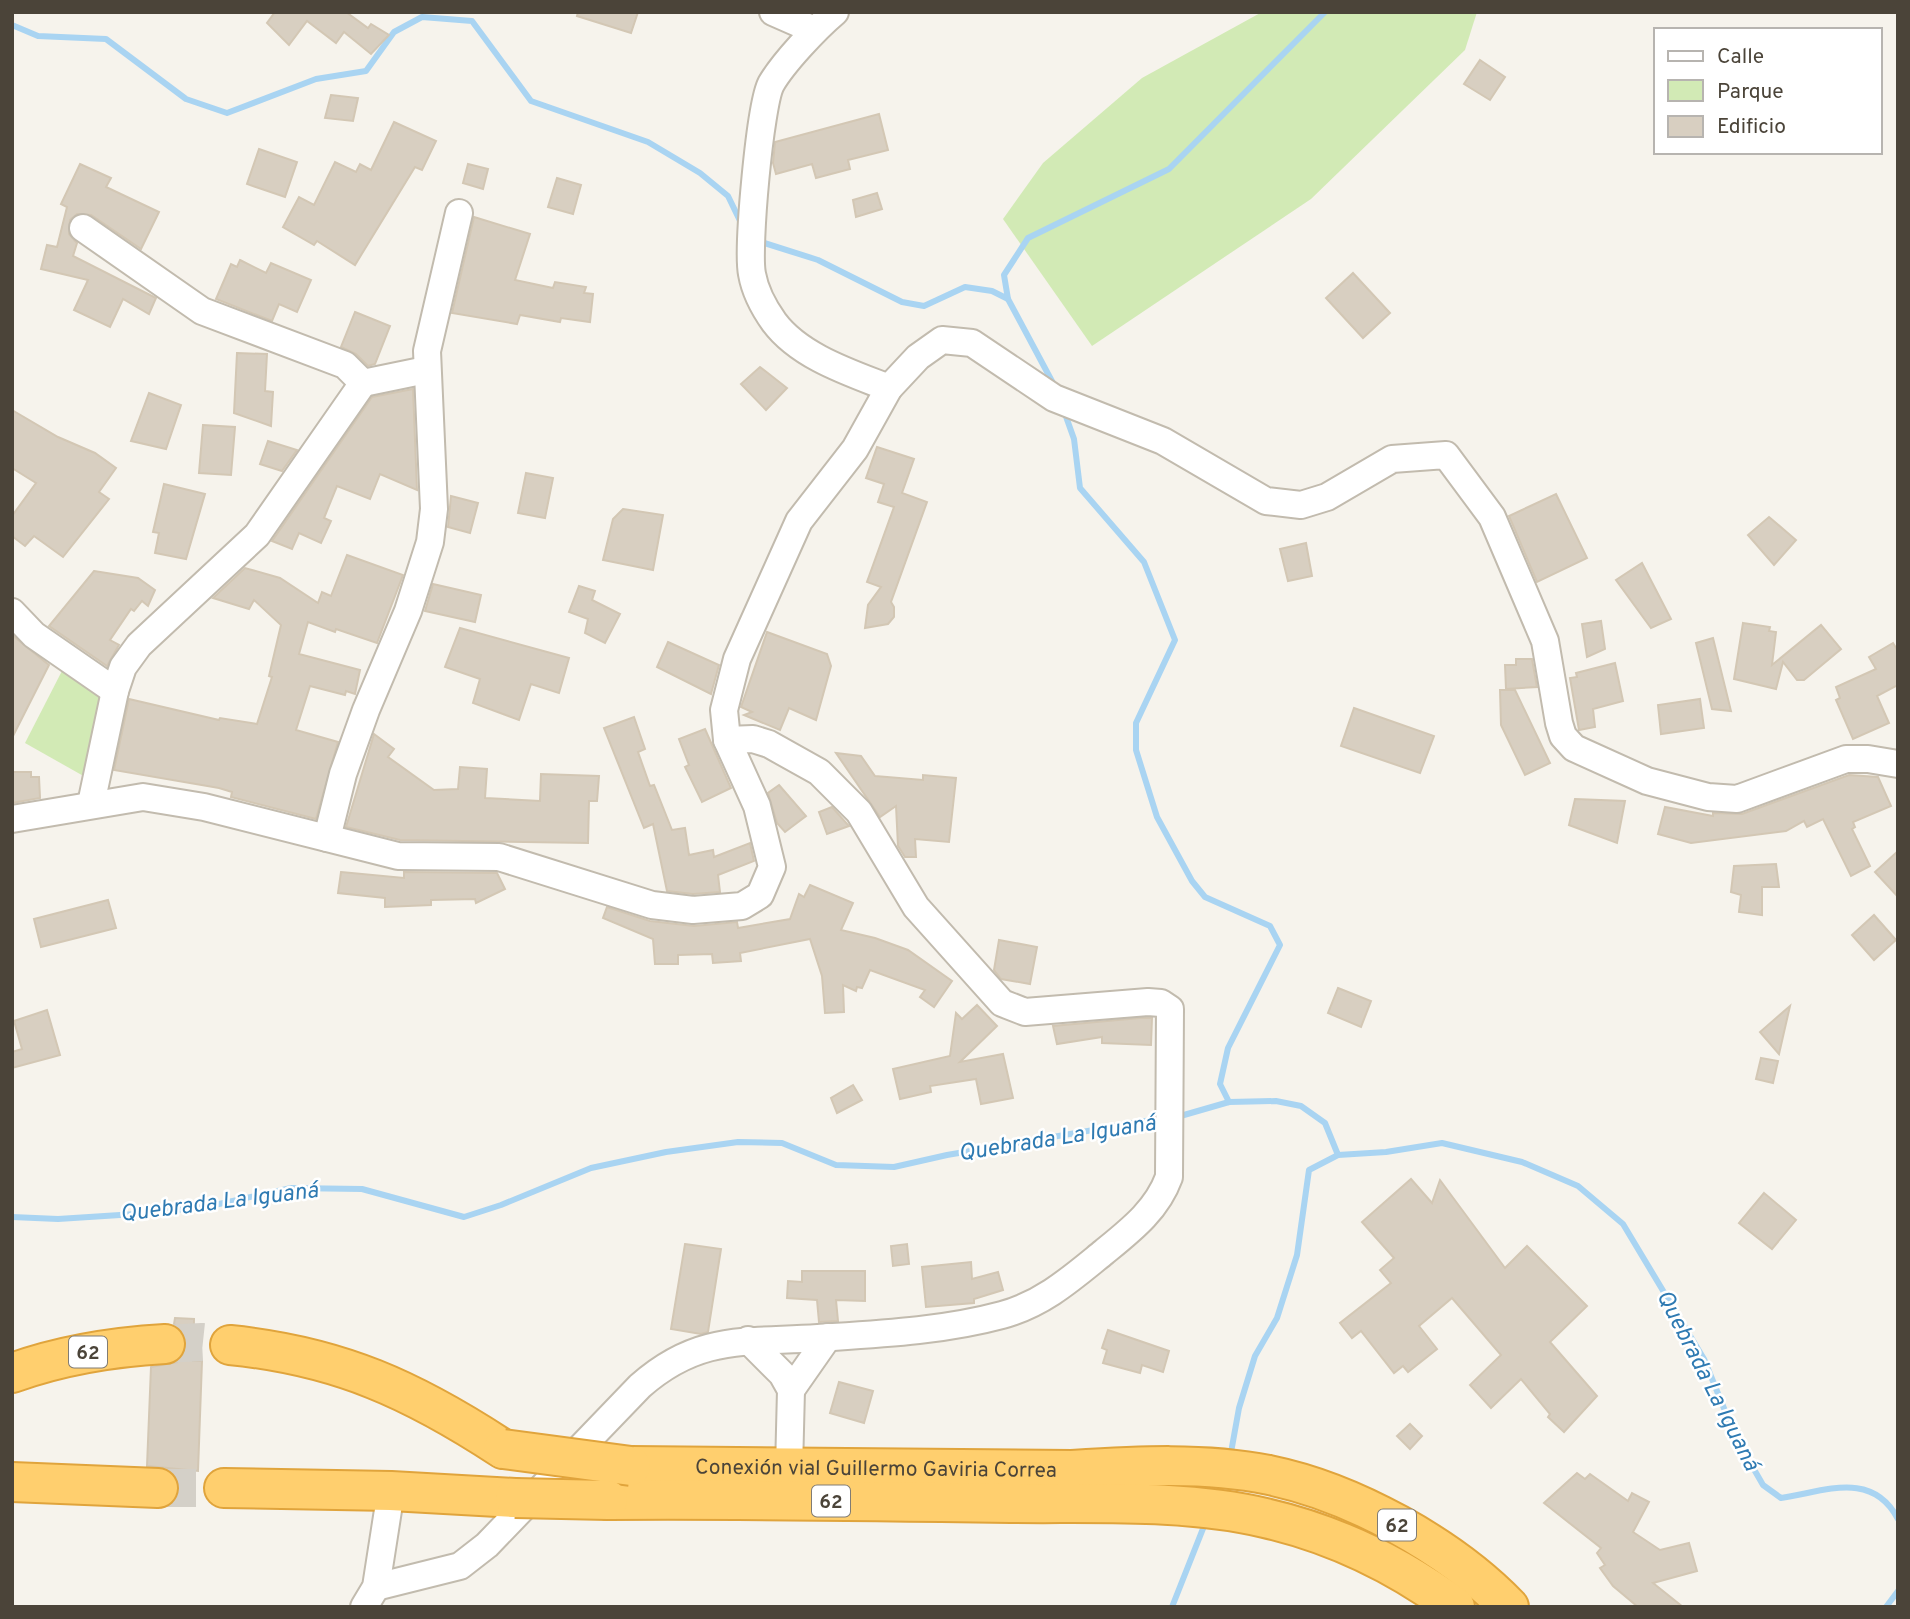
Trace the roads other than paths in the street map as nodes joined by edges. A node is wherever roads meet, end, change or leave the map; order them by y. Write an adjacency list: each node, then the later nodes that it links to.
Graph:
1 (773, 12): 3 (street)
2 (835, 12): 3 (street)
3 (814, 30): 8 (street)
4 (459, 213): 6 (street)
5 (83, 228): 7 (street)
6 (426, 370): 7 (street); 15 (street)
7 (363, 383): 10 (street)
8 (889, 388): 11 (street); 12 (street)
9 (12, 612): 10 (street)
10 (115, 691): 13 (street)
11 (727, 740): 15 (street); 16 (street)
12 (1898, 764)
13 (91, 804): 14 (street); 15 (street)
14 (12, 819)
15 (327, 838)
16 (828, 1337): 17 (street); 21 (street)
17 (748, 1340): 21 (street); 27 (street)
18 (165, 1344): 20 (highway, 62)
19 (230, 1345): 22 (highway, Conexión vial Guillermo Gaviria Correa / 62, bridge)
20 (12, 1373)
21 (791, 1390): 22 (street)
22 (789, 1469): 29 (highway, Conexión vial Guillermo Gaviria Correa / 62)
23 (12, 1482): 24 (highway)
24 (158, 1488)
25 (224, 1488): 26 (highway, Conexión vial Guillermo Gaviria Correa / 62)
26 (391, 1491): 27 (street); 28 (highway, Conexión vial Guillermo Gaviria Correa / 62, bridge)
27 (370, 1597)
28 (1455, 1607)
29 (1509, 1607)

